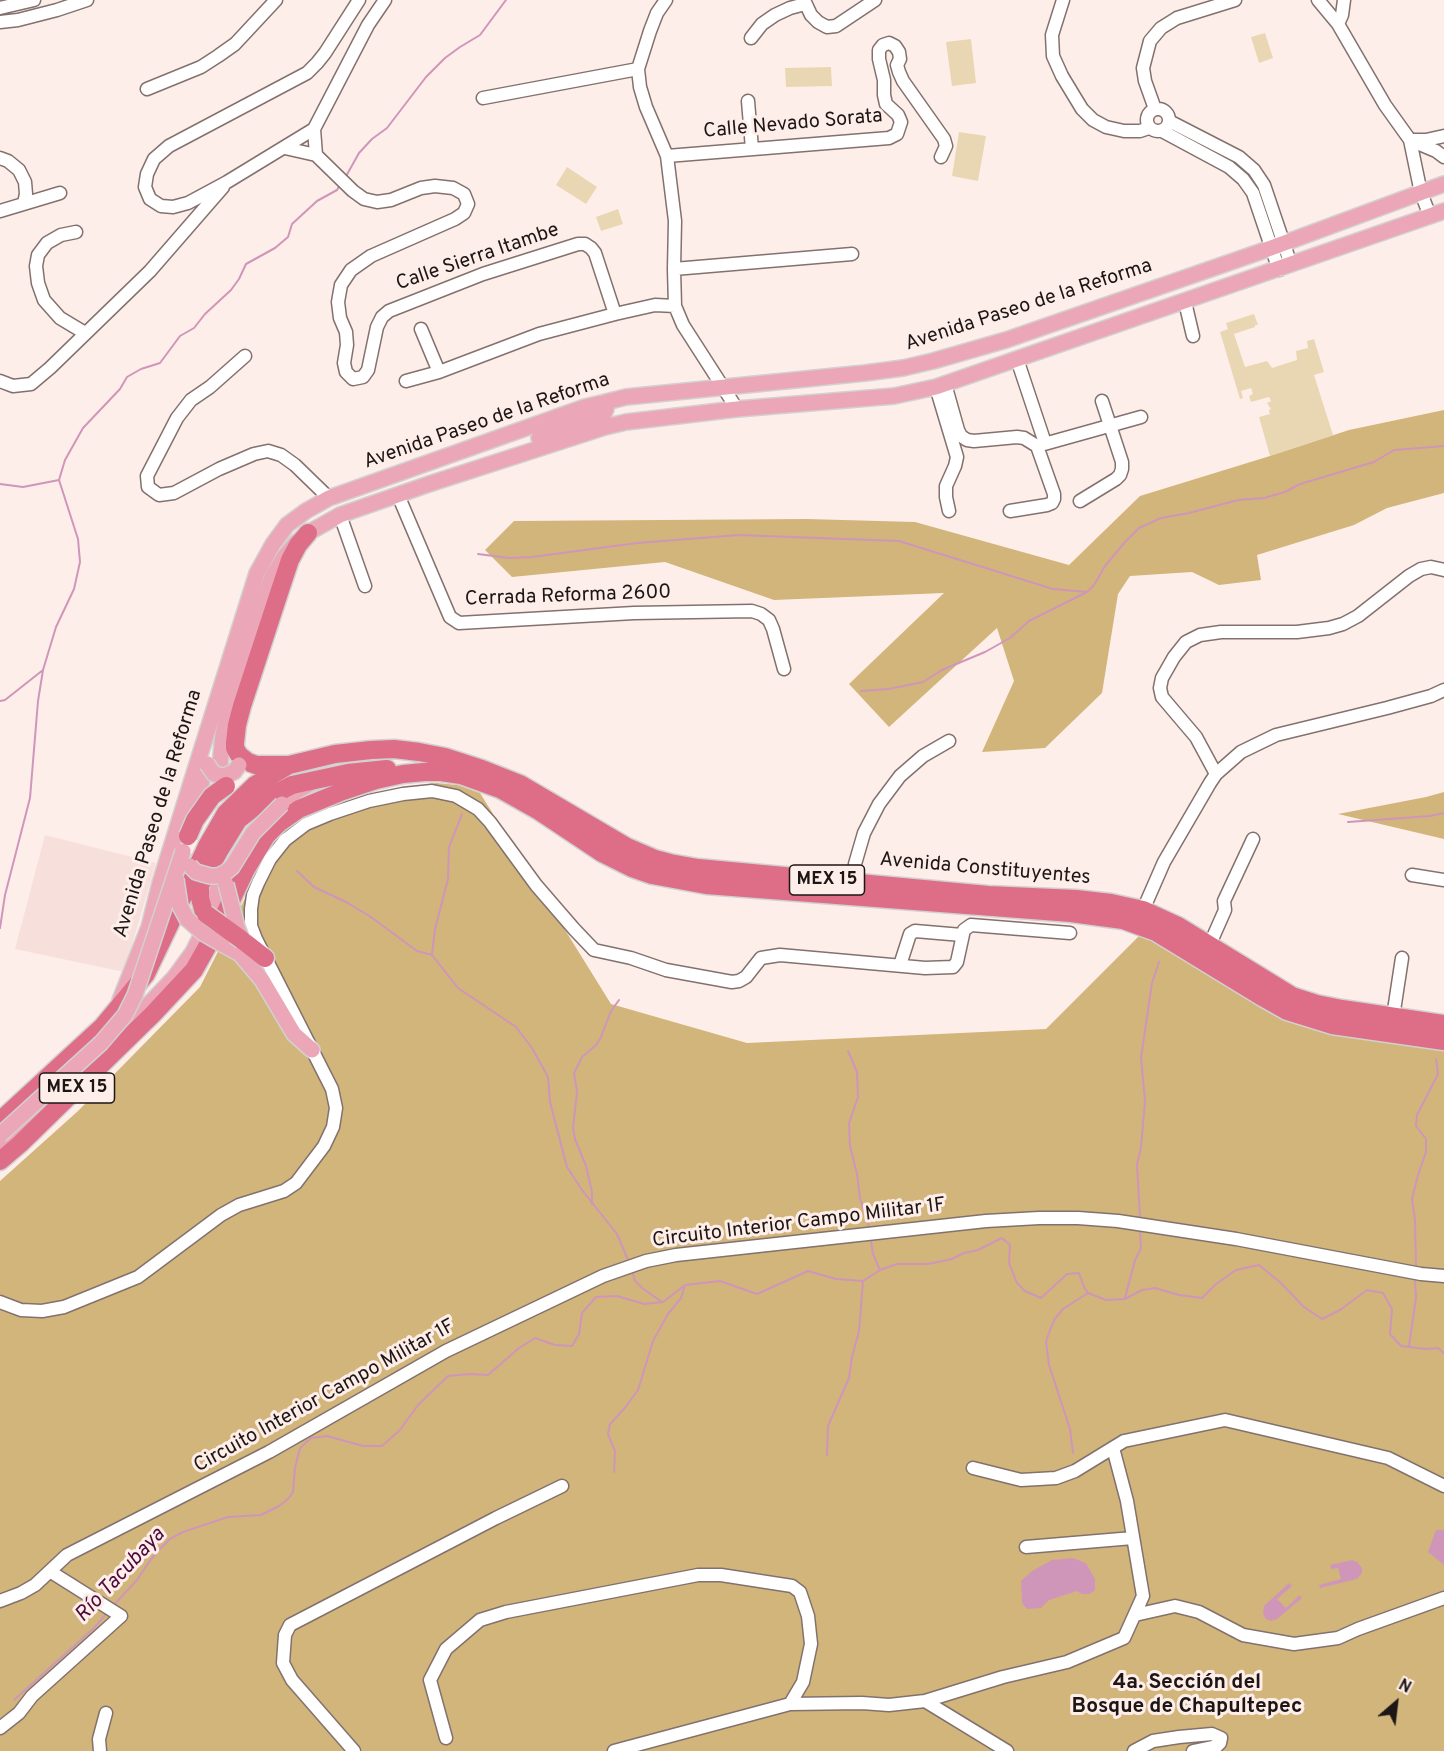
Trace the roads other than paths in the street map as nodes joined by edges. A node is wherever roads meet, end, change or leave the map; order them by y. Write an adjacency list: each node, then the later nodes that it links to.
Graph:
1 (34, 0): 13 (street)
2 (87, 0): 14 (street)
3 (276, 0): 18 (street)
4 (359, 0): 34 (street)
5 (385, 0): 24 (street)
6 (666, 0): 17 (street)
7 (875, 0): 12 (street)
8 (1063, 0): 23 (street)
9 (1235, 0): 21 (street)
10 (1318, 0): 15 (street)
11 (1344, 0): 15 (street)
12 (804, 2): 16 (street)
13 (0, 8)
14 (0, 22)
15 (1338, 24): 26 (street)
16 (751, 38)
17 (638, 69): 19 (street); 30 (street)
18 (147, 89)
19 (483, 98)
20 (748, 101): 28 (street)
21 (1155, 109): 22 (street); 23 (street)
22 (1166, 126): 23 (street); 42 (street)
23 (1149, 128)
24 (315, 129): 27 (street); 29 (street)
25 (1444, 136): 26 (street)
26 (1410, 140): 31 (street); 37 (street)
27 (285, 148): 29 (street); 34 (street)
28 (752, 149): 30 (street, Calle Nevado Sorata); 32 (street, Calle Nevado Sorata)
29 (316, 155): 49 (street, Calle Sierra Itambe)
30 (667, 156): 45 (street)
31 (1444, 156)
32 (941, 157)
33 (0, 158): 38 (street)
34 (227, 182): 52 (street)
35 (1444, 184): 37 (main road, Avenida Paseo de la Reforma)
36 (60, 193): 38 (street)
37 (1421, 193): 40 (street); 42 (main road, Avenida Paseo de la Reforma)
38 (24, 203): 39 (street)
39 (0, 212)
40 (1437, 214): 44 (main road, Avenida Paseo de la Reforma)
41 (76, 232): 52 (street)
42 (1278, 246): 44 (street); 47 (main road, Avenida Paseo de la Reforma)
43 (852, 254): 45 (street)
44 (1285, 267): 46 (main road, Avenida Paseo de la Reforma)
45 (674, 269): 48 (street)
46 (1185, 302): 50 (main road, Avenida Paseo de la Reforma); 53 (street)
47 (1112, 303): 50 (main road); 60 (main road, Avenida Paseo de la Reforma)
48 (675, 306): 49 (street); 60 (street)
49 (615, 314): 56 (street)
50 (1121, 323): 55 (main road, Avenida Paseo de la Reforma)
51 (422, 329): 56 (street)
52 (85, 333): 57 (street)
53 (1193, 336)
54 (245, 356): 69 (street)
55 (1017, 359): 59 (main road, Avenida Paseo de la Reforma); 66 (street)
56 (439, 372): 58 (street)
57 (0, 381)
58 (406, 381)
59 (940, 386): 63 (main road, Avenida Paseo de la Reforma); 66 (street); 71 (street)
60 (723, 387): 62 (main road, Avenida Paseo de la Reforma); 63 (street)
61 (1102, 401): 65 (street)
62 (606, 402): 67 (main road); 69 (main road, Avenida Paseo de la Reforma)
63 (737, 409): 67 (main road, Avenida Paseo de la Reforma)
64 (1141, 417): 65 (street)
65 (1110, 425): 66 (street); 70 (street)
66 (1041, 445): 72 (street)
67 (415, 489): 68 (main road, Avenida Paseo de la Reforma)
68 (398, 495): 73 (main road, Avenida Paseo de la Reforma); 77 (street, Cerrada Reforma 2600)
69 (329, 498): 79 (main road, Avenida Paseo de la Reforma)
70 (1080, 501)
71 (949, 511)
72 (1010, 511)
73 (340, 515): 74 (main road, Avenida Paseo de la Reforma); 76 (street)
74 (308, 532): 81 (main road, Avenida Paseo de la Reforma); 82 (highway)
75 (1444, 570): 86 (street)
76 (365, 586)
77 (784, 669)
78 (1444, 690): 86 (street)
79 (206, 732): 81 (main road); 107 (main road, Avenida Paseo de la Reforma)
80 (949, 741): 94 (street)
81 (211, 760): 82 (main road, bridge); 89 (main road, bridge)
82 (239, 760): 83 (highway)
83 (267, 765): 84 (highway); 89 (highway, bridge)
84 (289, 765): 94 (highway, Avenida Constituyentes / MEX 15); 98 (highway, Avenida Constituyentes / MEX 15)
85 (424, 772): 87 (highway); 103 (highway, Avenida Constituyentes / MEX 15); 111 (highway, Avenida Constituyentes / MEX 15)
86 (1216, 774): 96 (street)
87 (315, 780): 89 (main road, bridge); 97 (highway)
88 (1253, 839): 102 (street)
89 (185, 844): 92 (main road, bridge)
90 (222, 856): 95 (main road)
91 (1412, 875): 93 (street)
92 (176, 876): 109 (main road, bridge); 114 (main road, bridge)
93 (1444, 880)
94 (853, 882): 96 (highway, Avenida Constituyentes / MEX 15)
95 (223, 883): 101 (main road, bridge); 103 (main road); 115 (main road)
96 (1143, 910): 102 (highway, Avenida Constituyentes / MEX 15)
97 (205, 914): 98 (highway); 101 (highway, bridge)
98 (172, 920): 107 (highway, Avenida Constituyentes / MEX 15)
99 (1070, 933): 100 (street)
100 (962, 935): 106 (street); 106 (street)
101 (242, 940): 104 (highway)
102 (1210, 944): 108 (highway, Avenida Constituyentes / MEX 15)
103 (204, 954): 116 (highway, MEX 15)
104 (265, 958): 106 (street); 109 (street)
105 (1402, 958): 108 (street)
106 (900, 965)
107 (116, 1008): 113 (highway, MEX 15)
108 (1393, 1017): 110 (highway, Avenida Constituyentes / MEX 15)
109 (291, 1019): 112 (main road)
110 (1444, 1024)
111 (1444, 1041)
112 (312, 1050): 118 (street)
113 (0, 1121)
114 (0, 1135)
115 (0, 1148)
116 (0, 1161)
117 (1444, 1276): 125 (street, Circuito Interior Campo Militar 1F)
118 (0, 1302)
119 (1113, 1448): 120 (street); 122 (street); 123 (street)
120 (973, 1468)
121 (562, 1486): 135 (street)
122 (1444, 1486)
123 (1133, 1538): 124 (street); 128 (street)
124 (1026, 1548)
125 (51, 1572): 127 (street, Circuito Interior Campo Militar 1F); 132 (street)
126 (1444, 1598): 128 (street)
127 (0, 1601)
128 (1135, 1615): 129 (street)
129 (925, 1701): 130 (street); 137 (street)
130 (790, 1704): 133 (street); 136 (street)
131 (106, 1713): 134 (street)
132 (0, 1728)
133 (446, 1738)
134 (100, 1751)
135 (354, 1751)
136 (614, 1751)
137 (1007, 1751)
138 (1134, 1751): 139 (street)
139 (1193, 1751)

